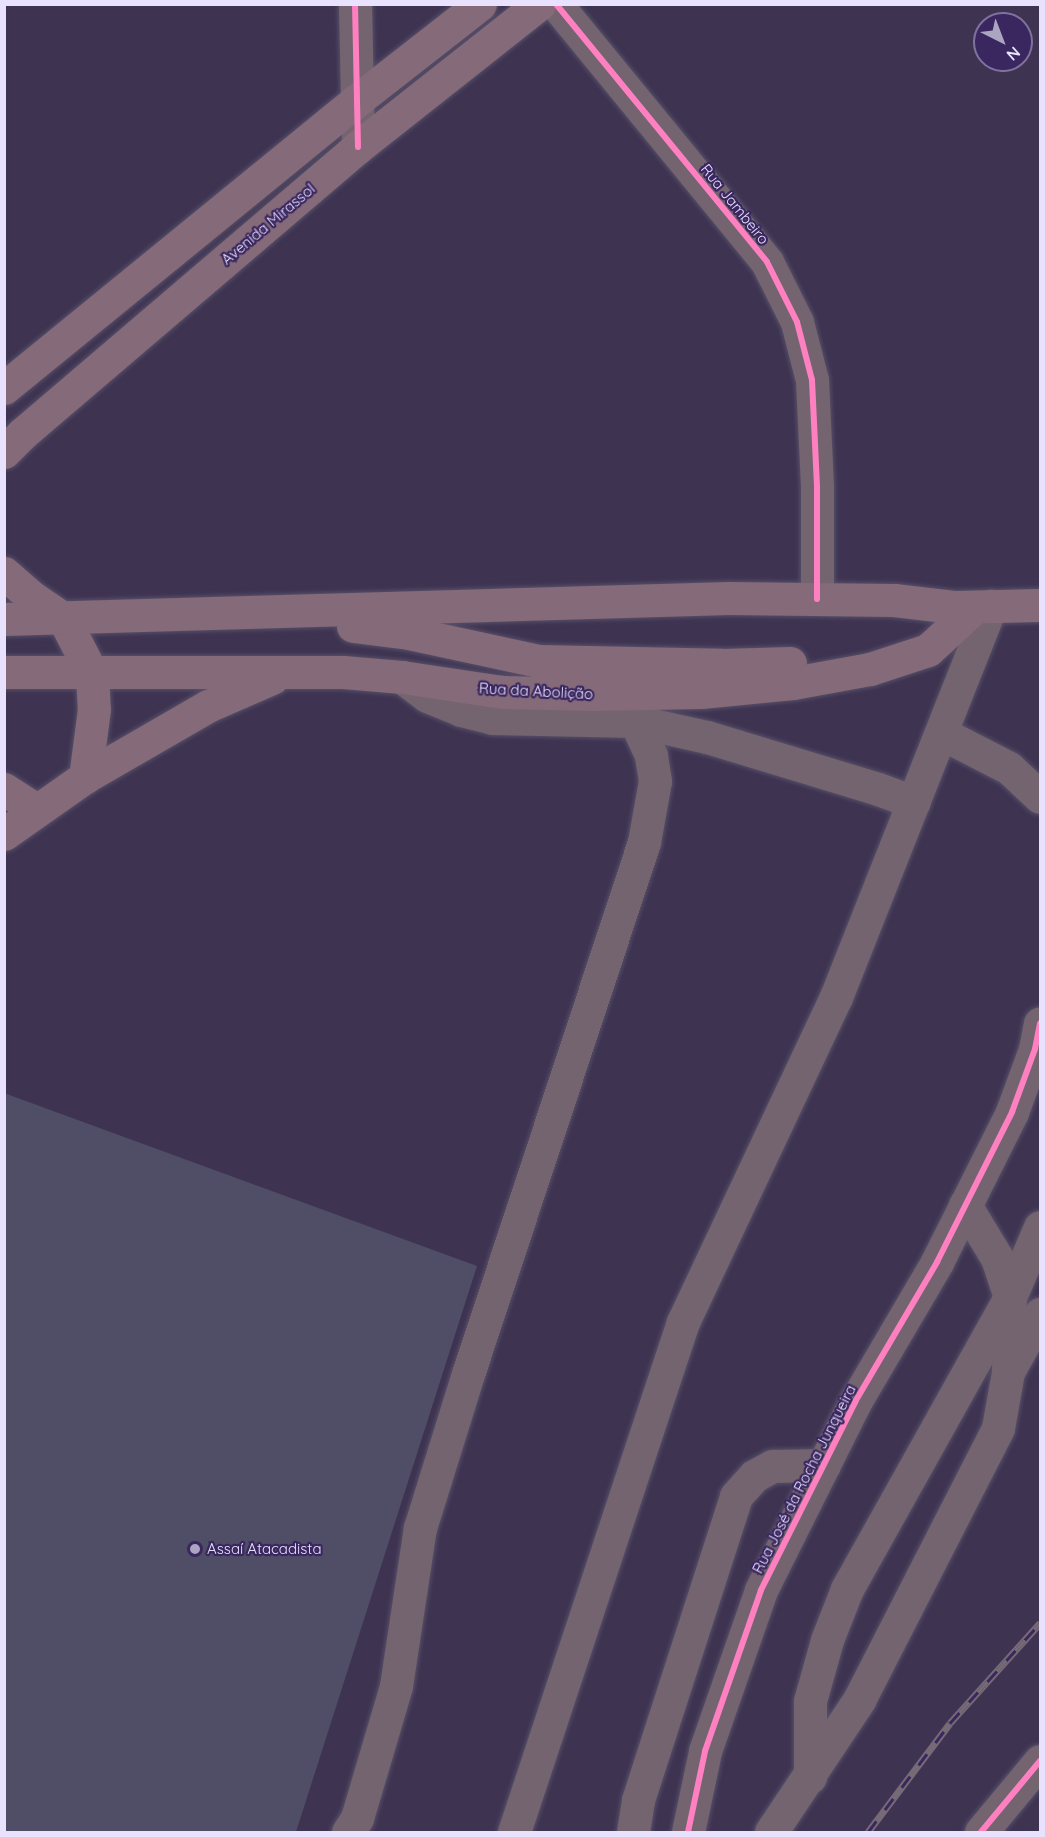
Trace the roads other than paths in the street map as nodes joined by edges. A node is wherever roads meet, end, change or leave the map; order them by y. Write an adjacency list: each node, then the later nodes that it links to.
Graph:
1 (355, 4): 5 (street)
2 (480, 4): 5 (main road)
3 (539, 4): 6 (main road, Avenida Mirassol)
4 (556, 4): 10 (street, Rua Jambeiro)
5 (356, 101): 6 (street); 7 (main road)
6 (358, 147): 8 (main road, Avenida Mirassol)
7 (4, 388)
8 (4, 452)
9 (4, 573): 15 (main road)
10 (817, 599): 12 (main road); 13 (main road)
11 (1041, 605): 12 (main road)
12 (973, 607): 13 (main road); 19 (main road, Rua da Abolição); 21 (street)
13 (139, 616): 15 (main road)
14 (4, 619): 15 (main road)
15 (64, 619): 18 (main road)
16 (4, 672): 18 (main road, Rua da Abolição)
17 (283, 673): 18 (main road, Rua da Abolição); 19 (main road, Rua da Abolição); 22 (main road)
18 (92, 674): 22 (main road)
19 (402, 677): 20 (street)
20 (635, 721): 25 (street); 37 (street)
21 (941, 733): 24 (street); 25 (street)
22 (84, 777): 26 (main road)
23 (4, 789): 26 (main road)
24 (1041, 797)
25 (914, 802): 38 (street)
26 (36, 810): 27 (main road)
27 (4, 834)
28 (1041, 1023): 29 (street, Rua José da Rocha Junqueira)
29 (966, 1205): 31 (street); 34 (street, Rua José da Rocha Junqueira)
30 (1041, 1227): 31 (street)
31 (1010, 1297): 33 (street); 36 (street)
32 (1041, 1314): 33 (street)
33 (1008, 1372): 36 (street)
34 (824, 1465): 39 (street); 40 (street, Rua José da Rocha Junqueira)
35 (1041, 1761): 42 (street)
36 (810, 1777): 41 (street)
37 (348, 1833)
38 (514, 1833)
39 (633, 1833)
40 (688, 1833)
41 (771, 1833)
42 (981, 1833)

